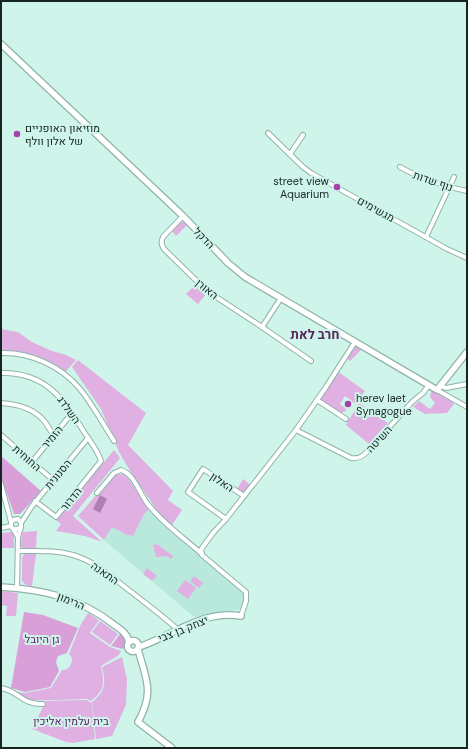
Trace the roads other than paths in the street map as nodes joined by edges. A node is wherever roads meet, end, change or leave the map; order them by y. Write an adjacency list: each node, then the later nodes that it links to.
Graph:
1 (1, 44): 9 (street, הדקל)
2 (268, 133): 4 (street, מגשימים)
3 (303, 135): 4 (street)
4 (290, 154): 10 (street, מגשימים)
5 (400, 167): 7 (street, נוף שדות)
6 (454, 177): 7 (street)
7 (450, 187): 8 (street, נוף שדות); 10 (street)
8 (467, 191)
9 (183, 216): 12 (street, הדקל); 13 (street, האורן)
10 (426, 237): 11 (street, מגשימים)
11 (467, 258)
12 (282, 298): 13 (street); 14 (street, הדקל)
13 (262, 327): 17 (street)
14 (355, 342): 20 (street, הדקל); 22 (street)
15 (467, 352): 21 (street)
16 (1, 353): 31 (street)
17 (311, 361)
18 (1, 373): 25 (street, השלדג)
19 (467, 384): 21 (street)
20 (429, 385): 21 (street, הדקל); 27 (street, השיטה)
21 (439, 388): 24 (street)
22 (317, 400): 26 (street); 27 (street)
23 (1, 403): 29 (street)
24 (467, 407)
25 (72, 413): 29 (street, הזמיר); 30 (street, השלדג)
26 (346, 419)
27 (296, 430): 37 (street)
28 (1, 435): 33 (street, החוחית)
29 (54, 435): 33 (street, הזמיר)
30 (88, 438): 32 (street, השלדג); 34 (street, הסנונית)
31 (114, 442)
32 (101, 459): 38 (street, הדרור)
33 (32, 462): 34 (street, החוחית)
34 (53, 480): 38 (street, הסנונית)
35 (1, 484): 40 (street)
36 (97, 493): 48 (street)
37 (244, 496): 42 (street); 42 (street, האלון)
38 (35, 501): 39 (street, הסנונית)
39 (28, 510): 41 (street, הסנונית); 43 (street, הסנונית)
40 (9, 513): 41 (street); 44 (street)
41 (16, 519): 43 (street); 44 (street, הסנונית)
42 (226, 519): 48 (street)
43 (21, 525): 44 (street); 46 (street, הסנונית)
44 (12, 526): 45 (street); 46 (street)
45 (1, 528)
46 (18, 537): 47 (street, הסנונית)
47 (18, 551): 50 (street, הסנונית); 52 (street, התאנה)
48 (202, 555): 51 (street)
49 (1, 587): 50 (street, הרימון)
50 (17, 588): 53 (street, הרימון)
51 (241, 616): 52 (street, יצחק בן צבי)
52 (177, 629): 54 (street, יצחק בן צבי)
53 (129, 642): 54 (street); 55 (street)
54 (138, 646): 55 (street); 56 (street)
55 (130, 650): 56 (street)
56 (141, 660): 59 (street)
57 (1, 688): 58 (street)
58 (43, 704)
59 (172, 748)

